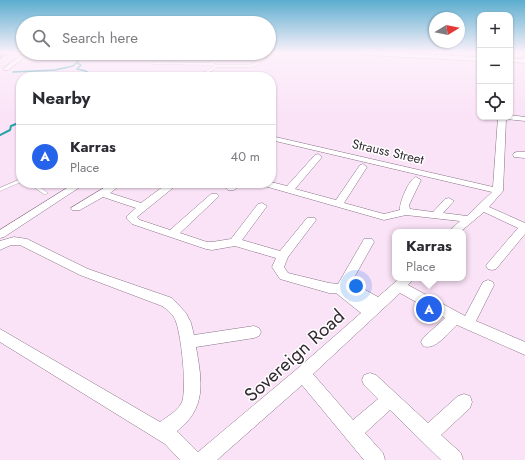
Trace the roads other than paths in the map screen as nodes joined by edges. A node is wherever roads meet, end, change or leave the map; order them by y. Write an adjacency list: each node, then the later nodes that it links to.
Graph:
1 (513, 113): 2 (street)
2 (525, 115)
3 (513, 118): 4 (street)
4 (525, 119)
5 (502, 120): 18 (street)
6 (276, 139): 18 (street, Strauss Street)
7 (318, 157): 17 (street)
8 (363, 167): 24 (street)
9 (416, 180): 29 (street)
10 (16, 182): 16 (lane)
11 (276, 186): 17 (street)
12 (37, 188): 19 (lane)
13 (74, 188): 22 (street)
14 (111, 188): 20 (street)
15 (168, 188): 26 (street)
16 (0, 190)
17 (289, 190): 24 (street)
18 (498, 191): 28 (street)
19 (46, 194): 22 (street)
20 (102, 194): 26 (street); 27 (street)
21 (214, 196): 36 (street)
22 (56, 200): 37 (street)
23 (449, 201): 30 (street)
24 (339, 203): 29 (street)
25 (262, 206): 38 (street)
26 (143, 207): 36 (street)
27 (76, 208)
28 (482, 208): 31 (street); 33 (street)
29 (405, 212): 30 (street)
30 (437, 216): 31 (street); 34 (street)
31 (467, 219): 35 (street)
32 (312, 220): 41 (street)
33 (525, 227): 42 (street)
34 (451, 229)
35 (457, 229)
36 (173, 233): 38 (street)
37 (0, 236)
38 (235, 242): 41 (street)
39 (368, 242): 45 (street)
40 (0, 246): 50 (street)
41 (283, 256): 45 (street)
42 (492, 266)
43 (404, 282): 46 (street, Sovereign Road); 47 (street)
44 (488, 285): 47 (street)
45 (341, 290): 46 (street)
46 (375, 309): 53 (street, Sovereign Road)
47 (462, 321): 51 (street); 52 (street)
48 (254, 332): 50 (street)
49 (0, 335): 57 (street)
50 (188, 342): 57 (street)
51 (428, 342)
52 (525, 349)
53 (303, 374): 58 (street); 61 (street, Sovereign Road)
54 (370, 380): 55 (street)
55 (390, 399): 58 (street); 59 (street)
56 (464, 402): 59 (street)
57 (161, 432): 60 (street)
58 (352, 433): 62 (street)
59 (428, 435): 63 (street)
60 (193, 460)
61 (203, 460)
62 (376, 460)
63 (454, 460)

